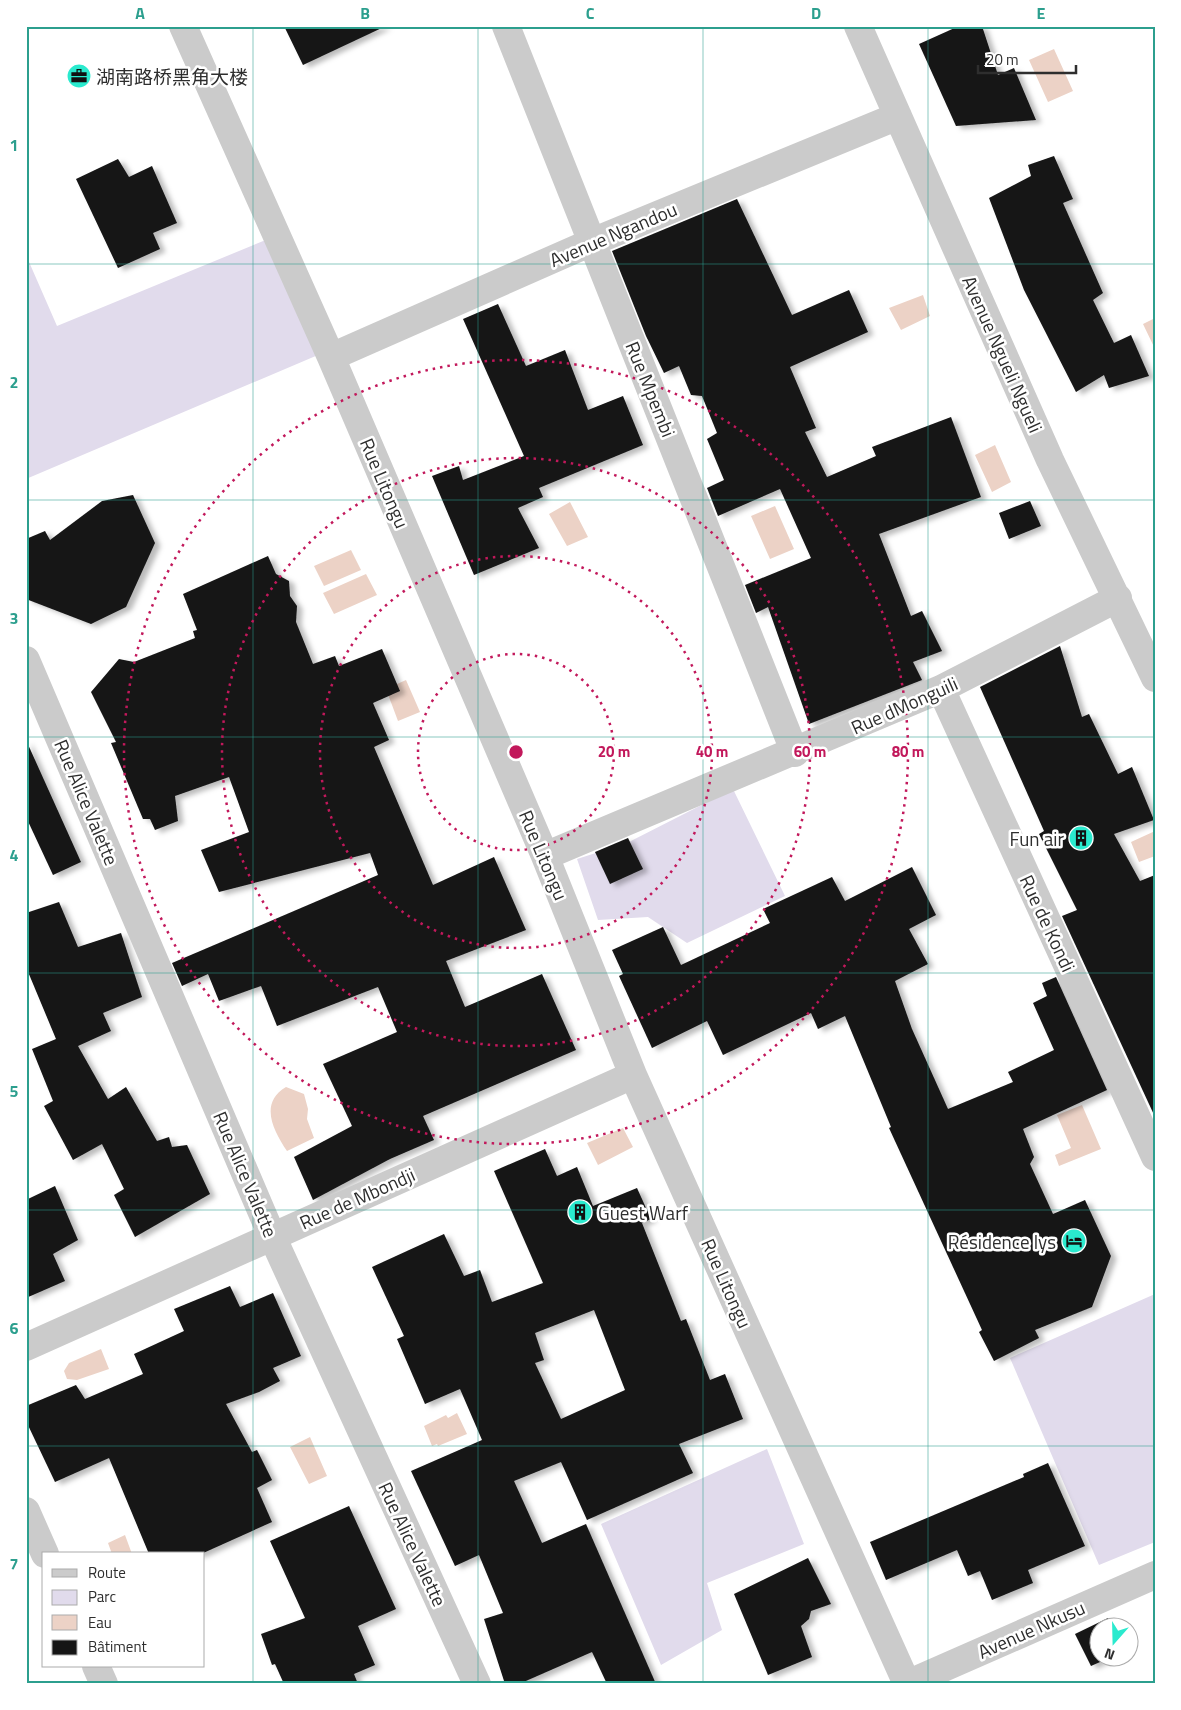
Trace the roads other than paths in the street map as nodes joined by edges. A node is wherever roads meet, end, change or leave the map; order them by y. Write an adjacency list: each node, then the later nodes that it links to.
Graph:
1 (183, 26): 6 (street, Rue Litongu)
2 (506, 26): 5 (street, Rue Mpembi)
3 (858, 26): 4 (street, Avenue Ngueli Ngueli)
4 (898, 116): 5 (street, Avenue Ngandou); 7 (street, Avenue Ngueli Ngueli)
5 (592, 242): 6 (street, Avenue Ngandou); 11 (street, Rue Mpembi)
6 (331, 357): 12 (street, Rue Litongu)
7 (1118, 598): 9 (street, Avenue Ngueli Ngueli); 10 (street, Rue dMonguili)
8 (26, 660): 15 (street, Rue Alice Valette)
9 (1155, 678)
10 (941, 689): 11 (street, Rue dMonguili); 14 (street, Rue de Kondi)
11 (795, 753): 12 (street, Rue dMonguili)
12 (545, 856): 13 (street, Rue Litongu)
13 (633, 1075): 15 (street, Rue de Mbondji); 23 (street, Rue Litongu)
14 (1155, 1157)
15 (272, 1236): 16 (street, Rue de Mbondji); 22 (street, Rue Alice Valette)
16 (26, 1347)
17 (26, 1511): 18 (street)
18 (45, 1552)
19 (1155, 1575): 23 (street, Avenue Nkusu)
20 (97, 1668): 21 (street)
21 (104, 1684)
22 (477, 1684)
23 (907, 1684)

